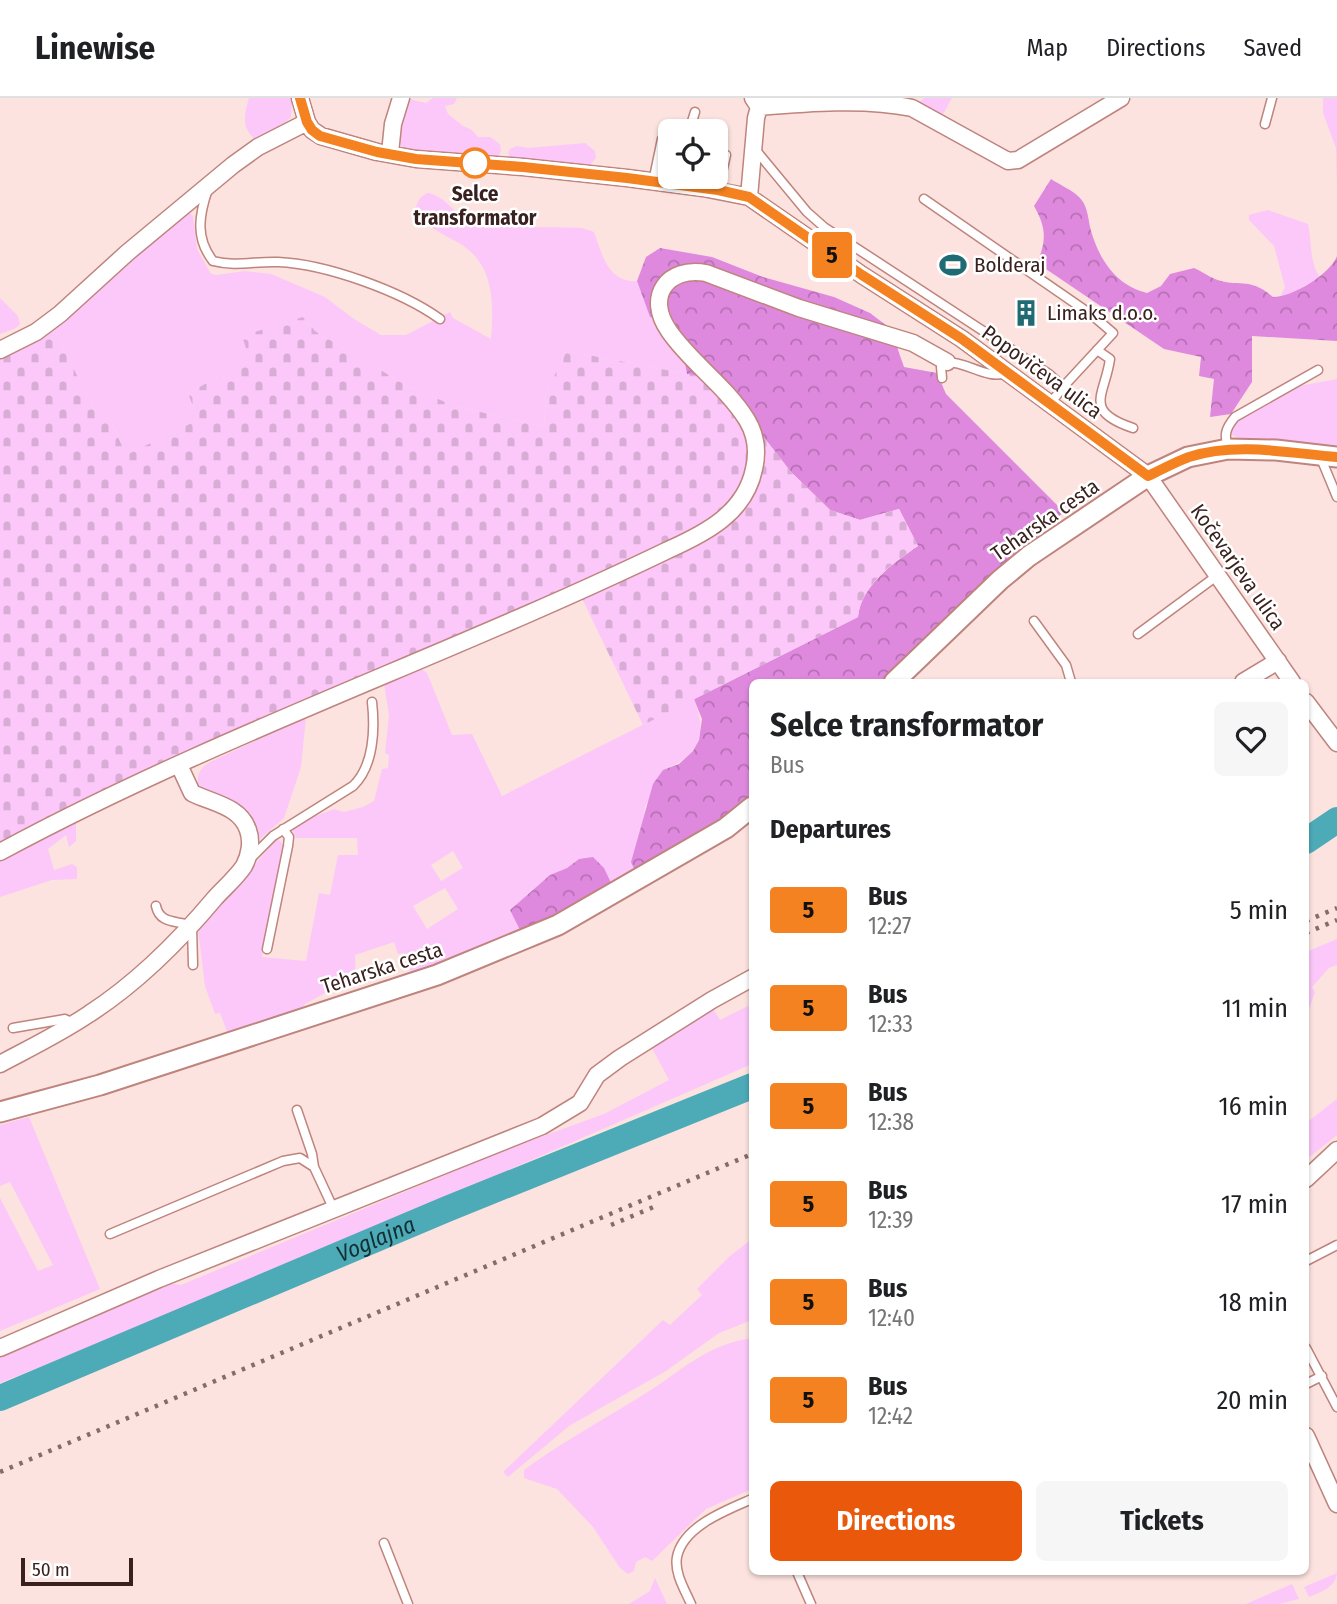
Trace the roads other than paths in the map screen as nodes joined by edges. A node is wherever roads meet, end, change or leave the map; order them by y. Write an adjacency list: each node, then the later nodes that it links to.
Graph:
1 (300, 98): 8 (street)
2 (401, 98): 11 (street)
3 (1121, 98): 5 (street)
4 (1272, 98): 9 (lane)
5 (760, 101): 10 (street)
6 (695, 111): 7 (lane)
7 (692, 119)
8 (307, 122): 11 (street, Popovičeva ulica); 15 (street)
9 (1265, 124)
10 (753, 146): 18 (street); 26 (lane)
11 (390, 153): 13 (street, Popovičeva ulica)
12 (658, 158): 13 (lane)
13 (653, 182): 14 (street, Popovičeva ulica)
14 (658, 182)
15 (209, 186): 20 (lane); 21 (street)
16 (714, 189): 17 (street, Popovičeva ulica)
17 (718, 190): 18 (street, Popovičeva ulica)
18 (749, 197): 25 (street, Popovičeva ulica)
19 (924, 200): 22 (lane)
20 (440, 319)
21 (0, 350)
22 (1097, 350): 26 (lane); 28 (lane)
23 (945, 370): 25 (lane); 44 (street)
24 (1318, 370): 29 (lane)
25 (1007, 373): 27 (street, Popovičeva ulica)
26 (1063, 387): 27 (lane)
27 (1050, 404): 31 (street, Popovičeva ulica)
28 (1133, 428)
29 (1228, 449): 30 (street, Teharska cesta); 31 (street, Teharska cesta)
30 (1329, 456): 32 (lane)
31 (1148, 476): 33 (street, Kočevarjeva ulica); 37 (street, Teharska cesta)
32 (1337, 497)
33 (1218, 575): 35 (lane); 36 (street, Kočevarjeva ulica)
34 (1034, 621): 38 (lane)
35 (1138, 634)
36 (1278, 661): 39 (street); 40 (street, Kočevarjeva ulica)
37 (897, 679)
38 (1070, 679)
39 (1248, 679)
40 (1290, 679)
41 (372, 702): 46 (lane)
42 (1309, 708): 43 (street)
43 (1337, 743)
44 (179, 765): 47 (street); 48 (street)
45 (749, 809): 58 (street, Teharska cesta)
46 (283, 829): 48 (lane); 51 (lane)
47 (0, 852)
48 (244, 866): 50 (street)
49 (156, 906): 50 (lane)
50 (192, 926): 52 (lane); 54 (street)
51 (267, 949)
52 (193, 965)
53 (749, 980): 62 (street)
54 (73, 1023): 55 (lane); 56 (street)
55 (13, 1028)
56 (0, 1064)
57 (297, 1110): 60 (lane)
58 (0, 1112)
59 (1337, 1150): 61 (street)
60 (314, 1167): 62 (lane); 63 (lane)
61 (1309, 1176)
62 (334, 1210): 66 (street)
63 (110, 1234)
64 (1337, 1245): 65 (lane)
65 (1309, 1259)
66 (0, 1348)
67 (1309, 1354): 68 (lane)
68 (1322, 1376): 69 (lane); 70 (lane)
69 (1309, 1382)
70 (1337, 1407)
71 (1309, 1443): 73 (street)
72 (749, 1501): 77 (lane)
73 (1337, 1504)
74 (384, 1543): 76 (lane)
75 (798, 1575): 78 (lane)
76 (408, 1604)
77 (691, 1604)
78 (811, 1604)

